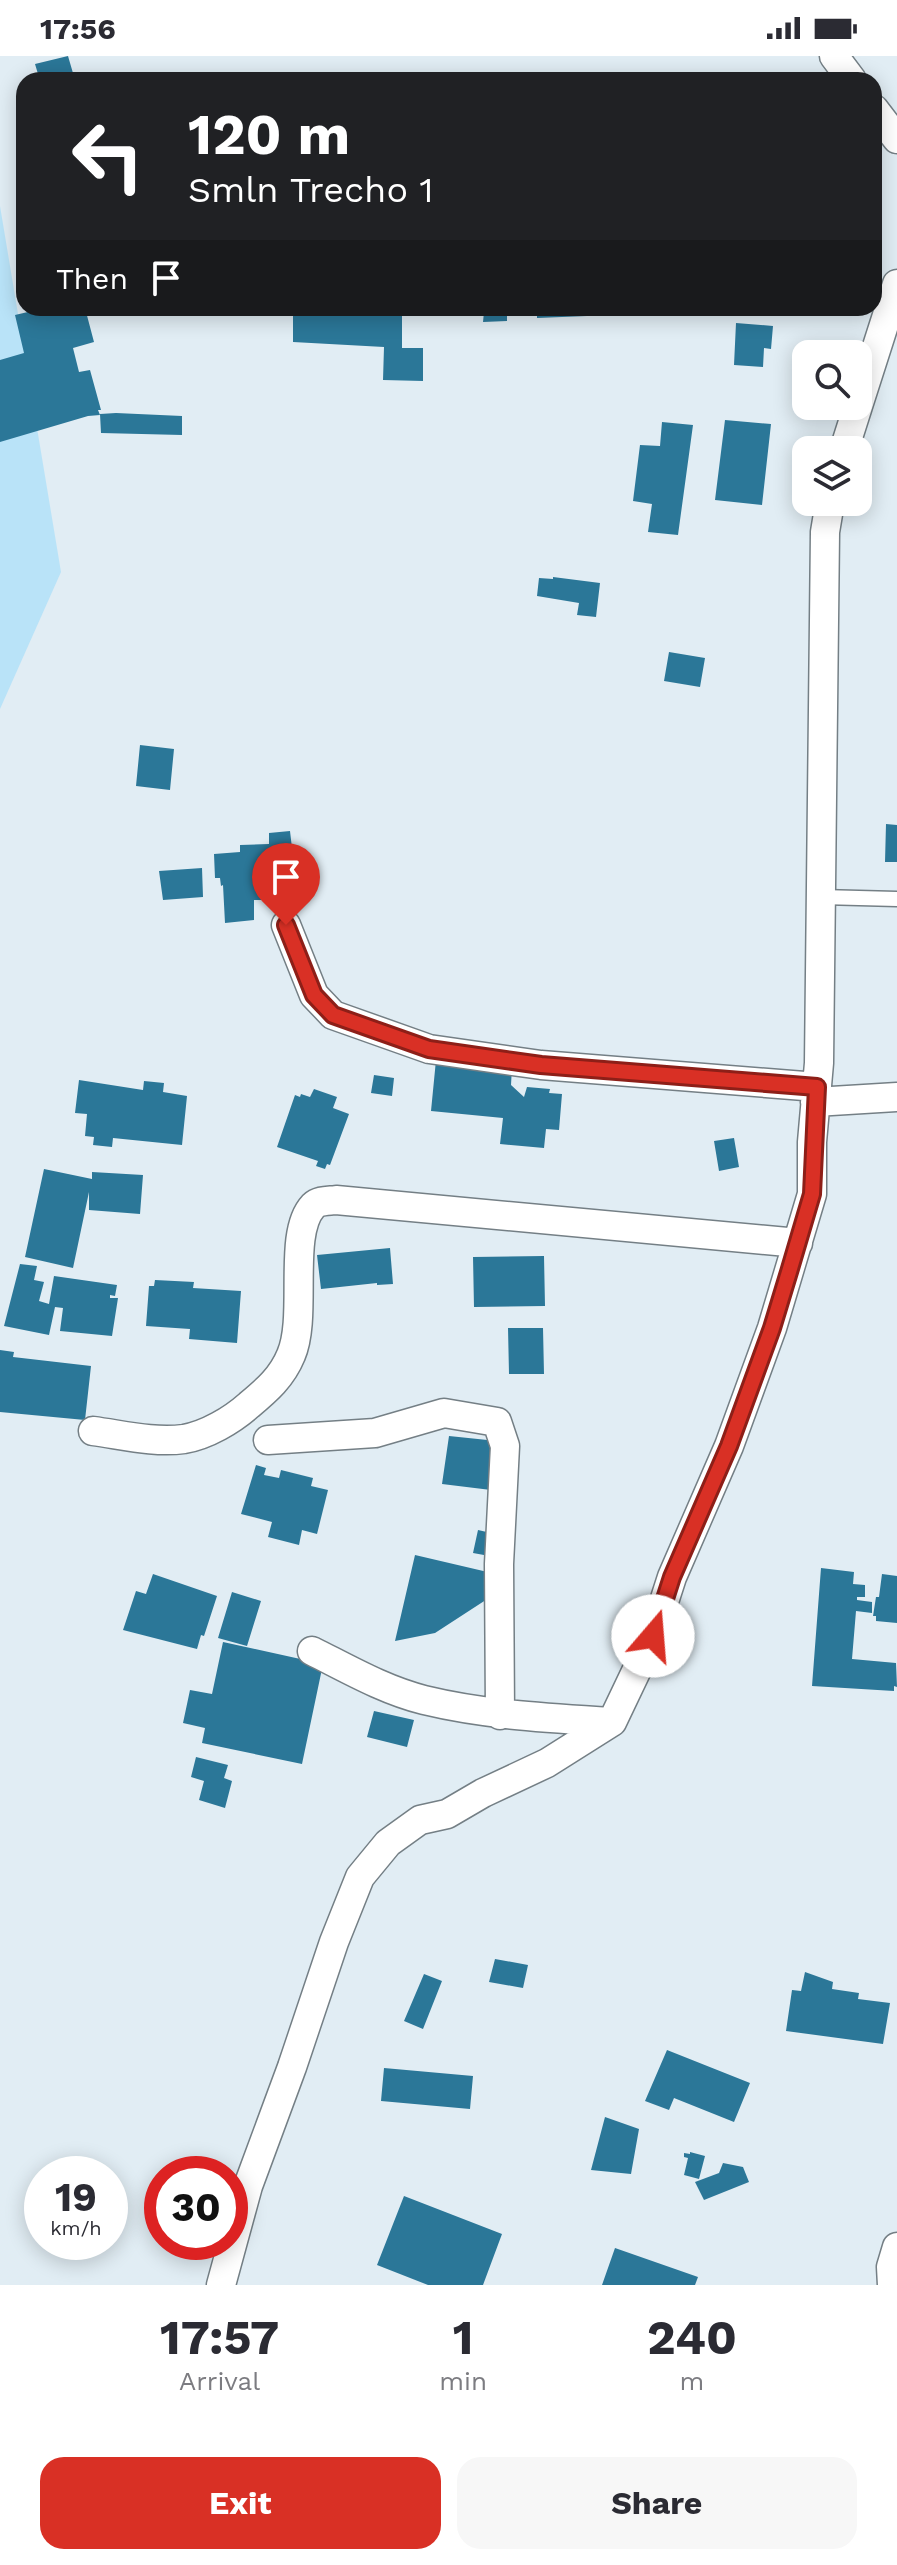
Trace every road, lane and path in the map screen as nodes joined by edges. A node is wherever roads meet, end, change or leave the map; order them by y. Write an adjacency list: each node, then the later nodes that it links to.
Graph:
1 (882, 119): 2 (street)
2 (897, 139)
3 (897, 284): 4 (street)
4 (872, 362)
5 (828, 516): 6 (street)
6 (821, 897): 7 (lane); 9 (street)
7 (897, 899)
8 (286, 925): 9 (street)
9 (816, 1095): 10 (street); 11 (street)
10 (897, 1097)
11 (798, 1243): 12 (street); 16 (street)
12 (93, 1431)
13 (268, 1440): 15 (street)
14 (312, 1651): 15 (street)
15 (500, 1715): 16 (street)
16 (612, 1722): 18 (street)
17 (897, 2247): 19 (street)
18 (221, 2285)
19 (892, 2285)

